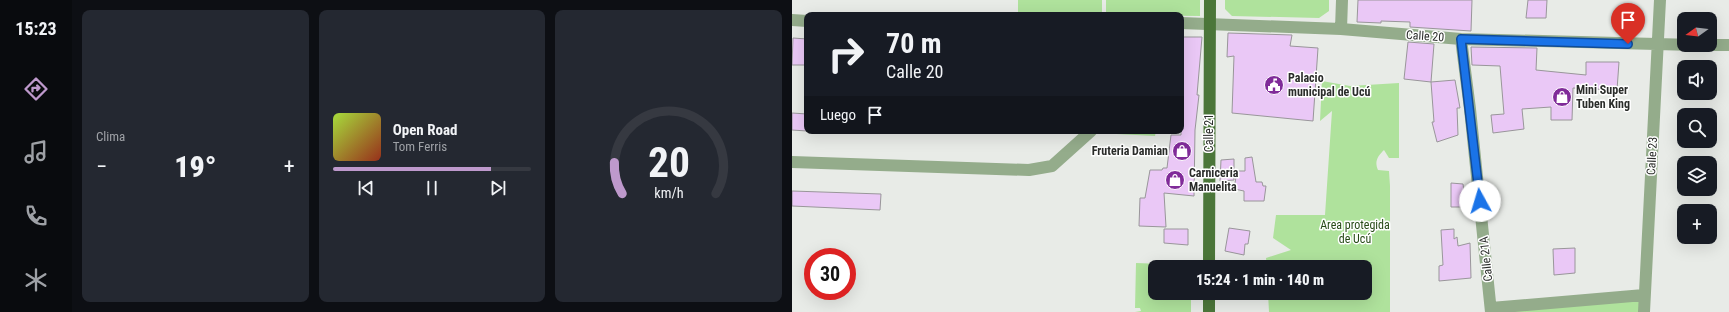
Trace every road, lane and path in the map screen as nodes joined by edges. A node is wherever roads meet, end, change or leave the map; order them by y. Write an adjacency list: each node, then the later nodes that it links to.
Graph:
1 (1210, 0): 7 (main road, Calle 21)
2 (1342, 0): 8 (street)
3 (1660, 0): 10 (street, Calle 23)
4 (792, 20): 5 (street)
5 (804, 21)
6 (1184, 23): 7 (street, Calle 20)
7 (1210, 24): 8 (street, Calle 20); 16 (main road, Calle 21)
8 (1341, 29): 9 (street, Calle 20)
9 (1461, 39): 10 (street, Calle 20); 19 (street, Calle 21A)
10 (1658, 45): 11 (street, Calle 20); 17 (street, Calle 23)
11 (1677, 45)
12 (1717, 45): 13 (street)
13 (1729, 45)
14 (1088, 134): 15 (street)
15 (792, 162)
16 (1209, 260)
17 (1644, 295): 19 (street); 21 (street, Calle 23)
18 (1209, 300): 20 (main road)
19 (1491, 310)
20 (1208, 312)
21 (1644, 312)

